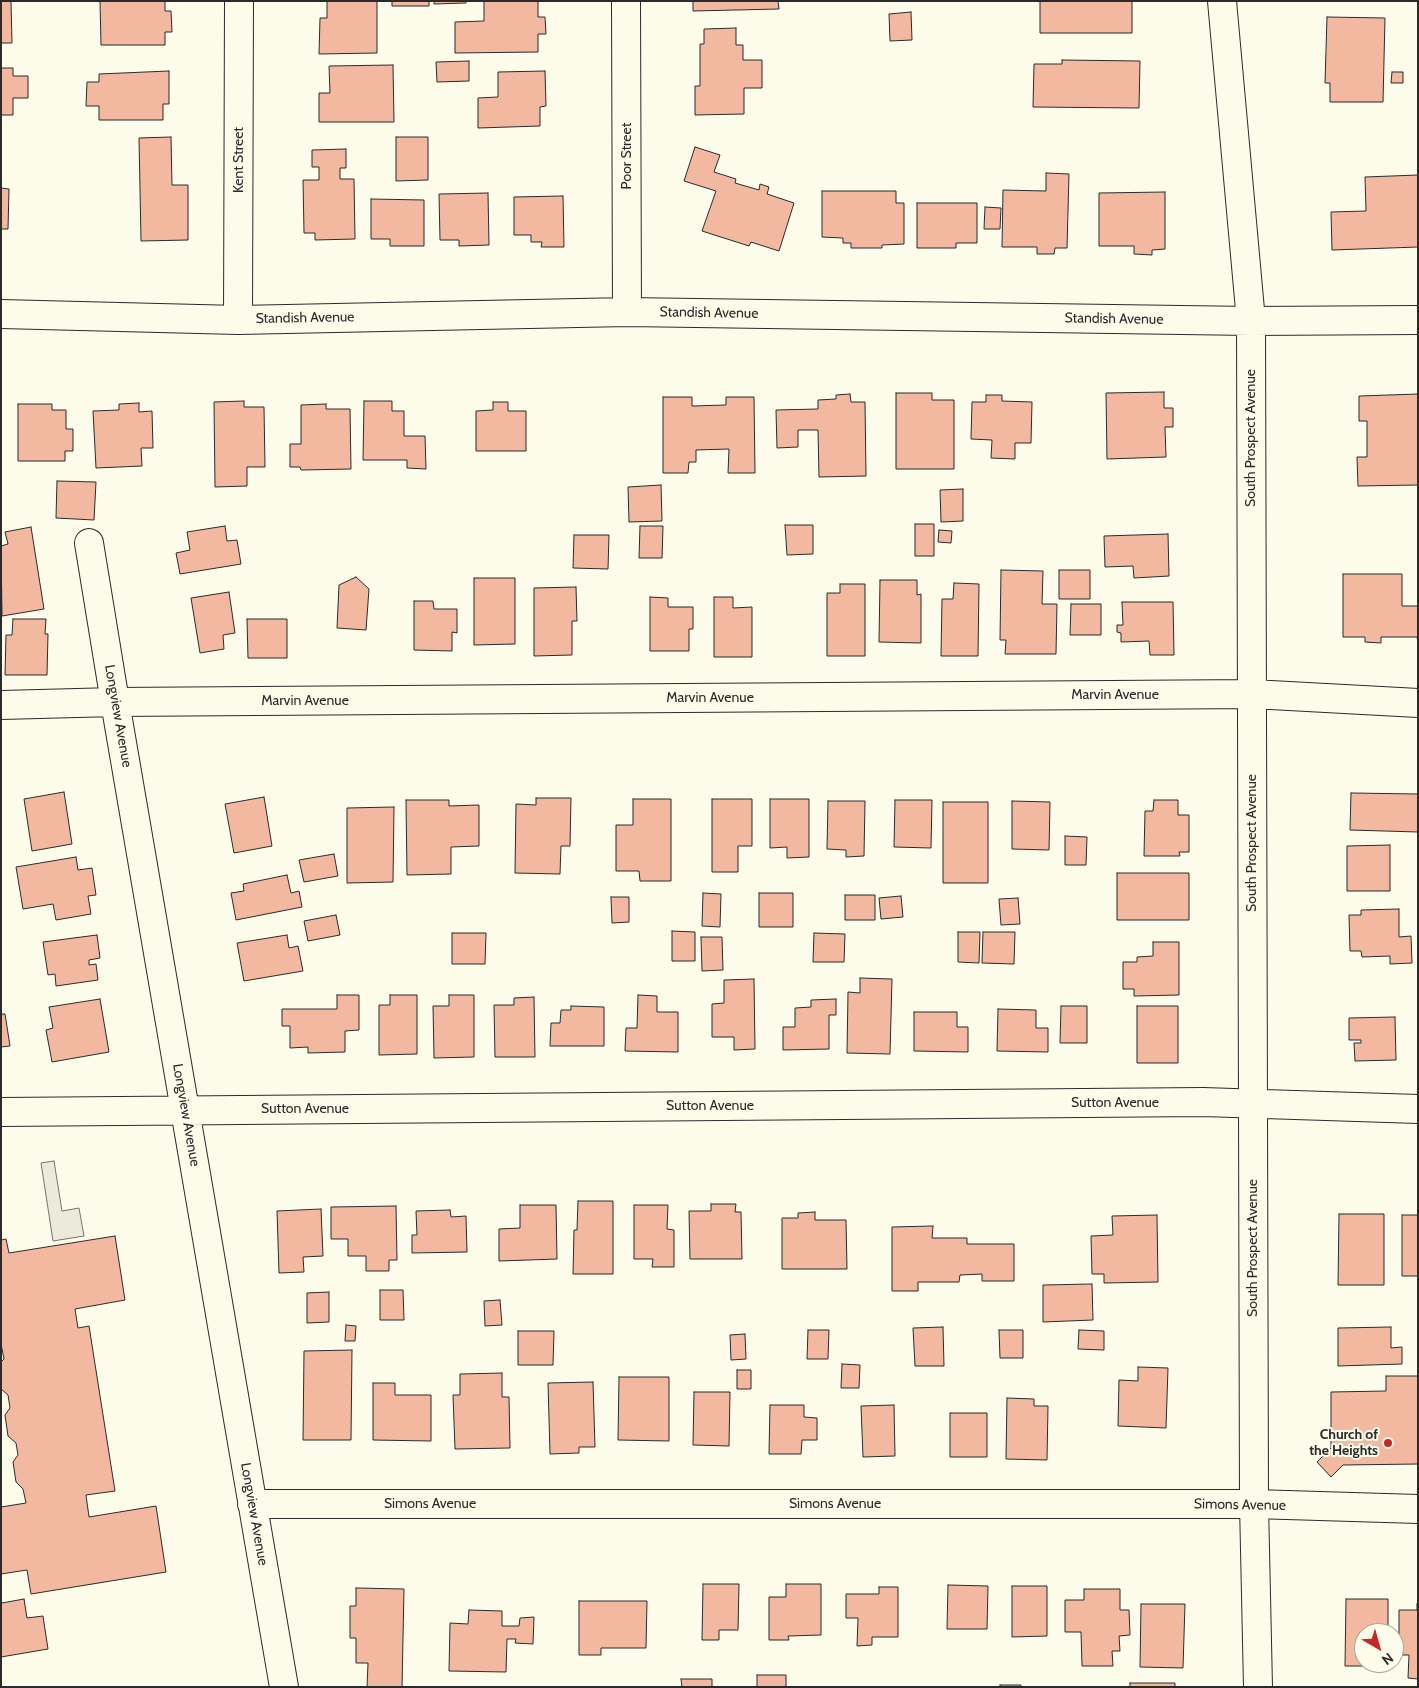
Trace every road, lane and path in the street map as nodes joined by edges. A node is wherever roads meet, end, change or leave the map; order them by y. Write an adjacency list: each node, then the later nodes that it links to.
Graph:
1 (240, 1): 6 (street, Kent Street)
2 (626, 1): 4 (street, Poor Street)
3 (1222, 1): 8 (street, South Prospect Avenue)
4 (627, 312): 6 (street, Standish Avenue); 8 (street, Standish Avenue)
5 (1, 314): 6 (street, Standish Avenue)
6 (238, 320)
7 (1418, 320): 8 (street, Standish Avenue)
8 (1251, 321): 10 (street, South Prospect Avenue)
9 (89, 543): 11 (street, Longview Avenue)
10 (1252, 694): 11 (street, Marvin Avenue); 12 (street, Marvin Avenue); 14 (street, South Prospect Avenue)
11 (115, 702): 13 (street, Marvin Avenue); 16 (street, Longview Avenue)
12 (1418, 703)
13 (1, 704)
14 (1253, 1104): 15 (street, Sutton Avenue); 16 (street, Sutton Avenue); 19 (street, South Prospect Avenue)
15 (1418, 1109)
16 (185, 1110): 17 (street, Sutton Avenue); 18 (street, Longview Avenue)
17 (1, 1112)
18 (252, 1504): 19 (street, Simons Avenue); 21 (street, Longview Avenue)
19 (1254, 1504): 20 (street, Simons Avenue); 22 (street, South Prospect Avenue)
20 (1418, 1509)
21 (284, 1687)
22 (1258, 1687)

